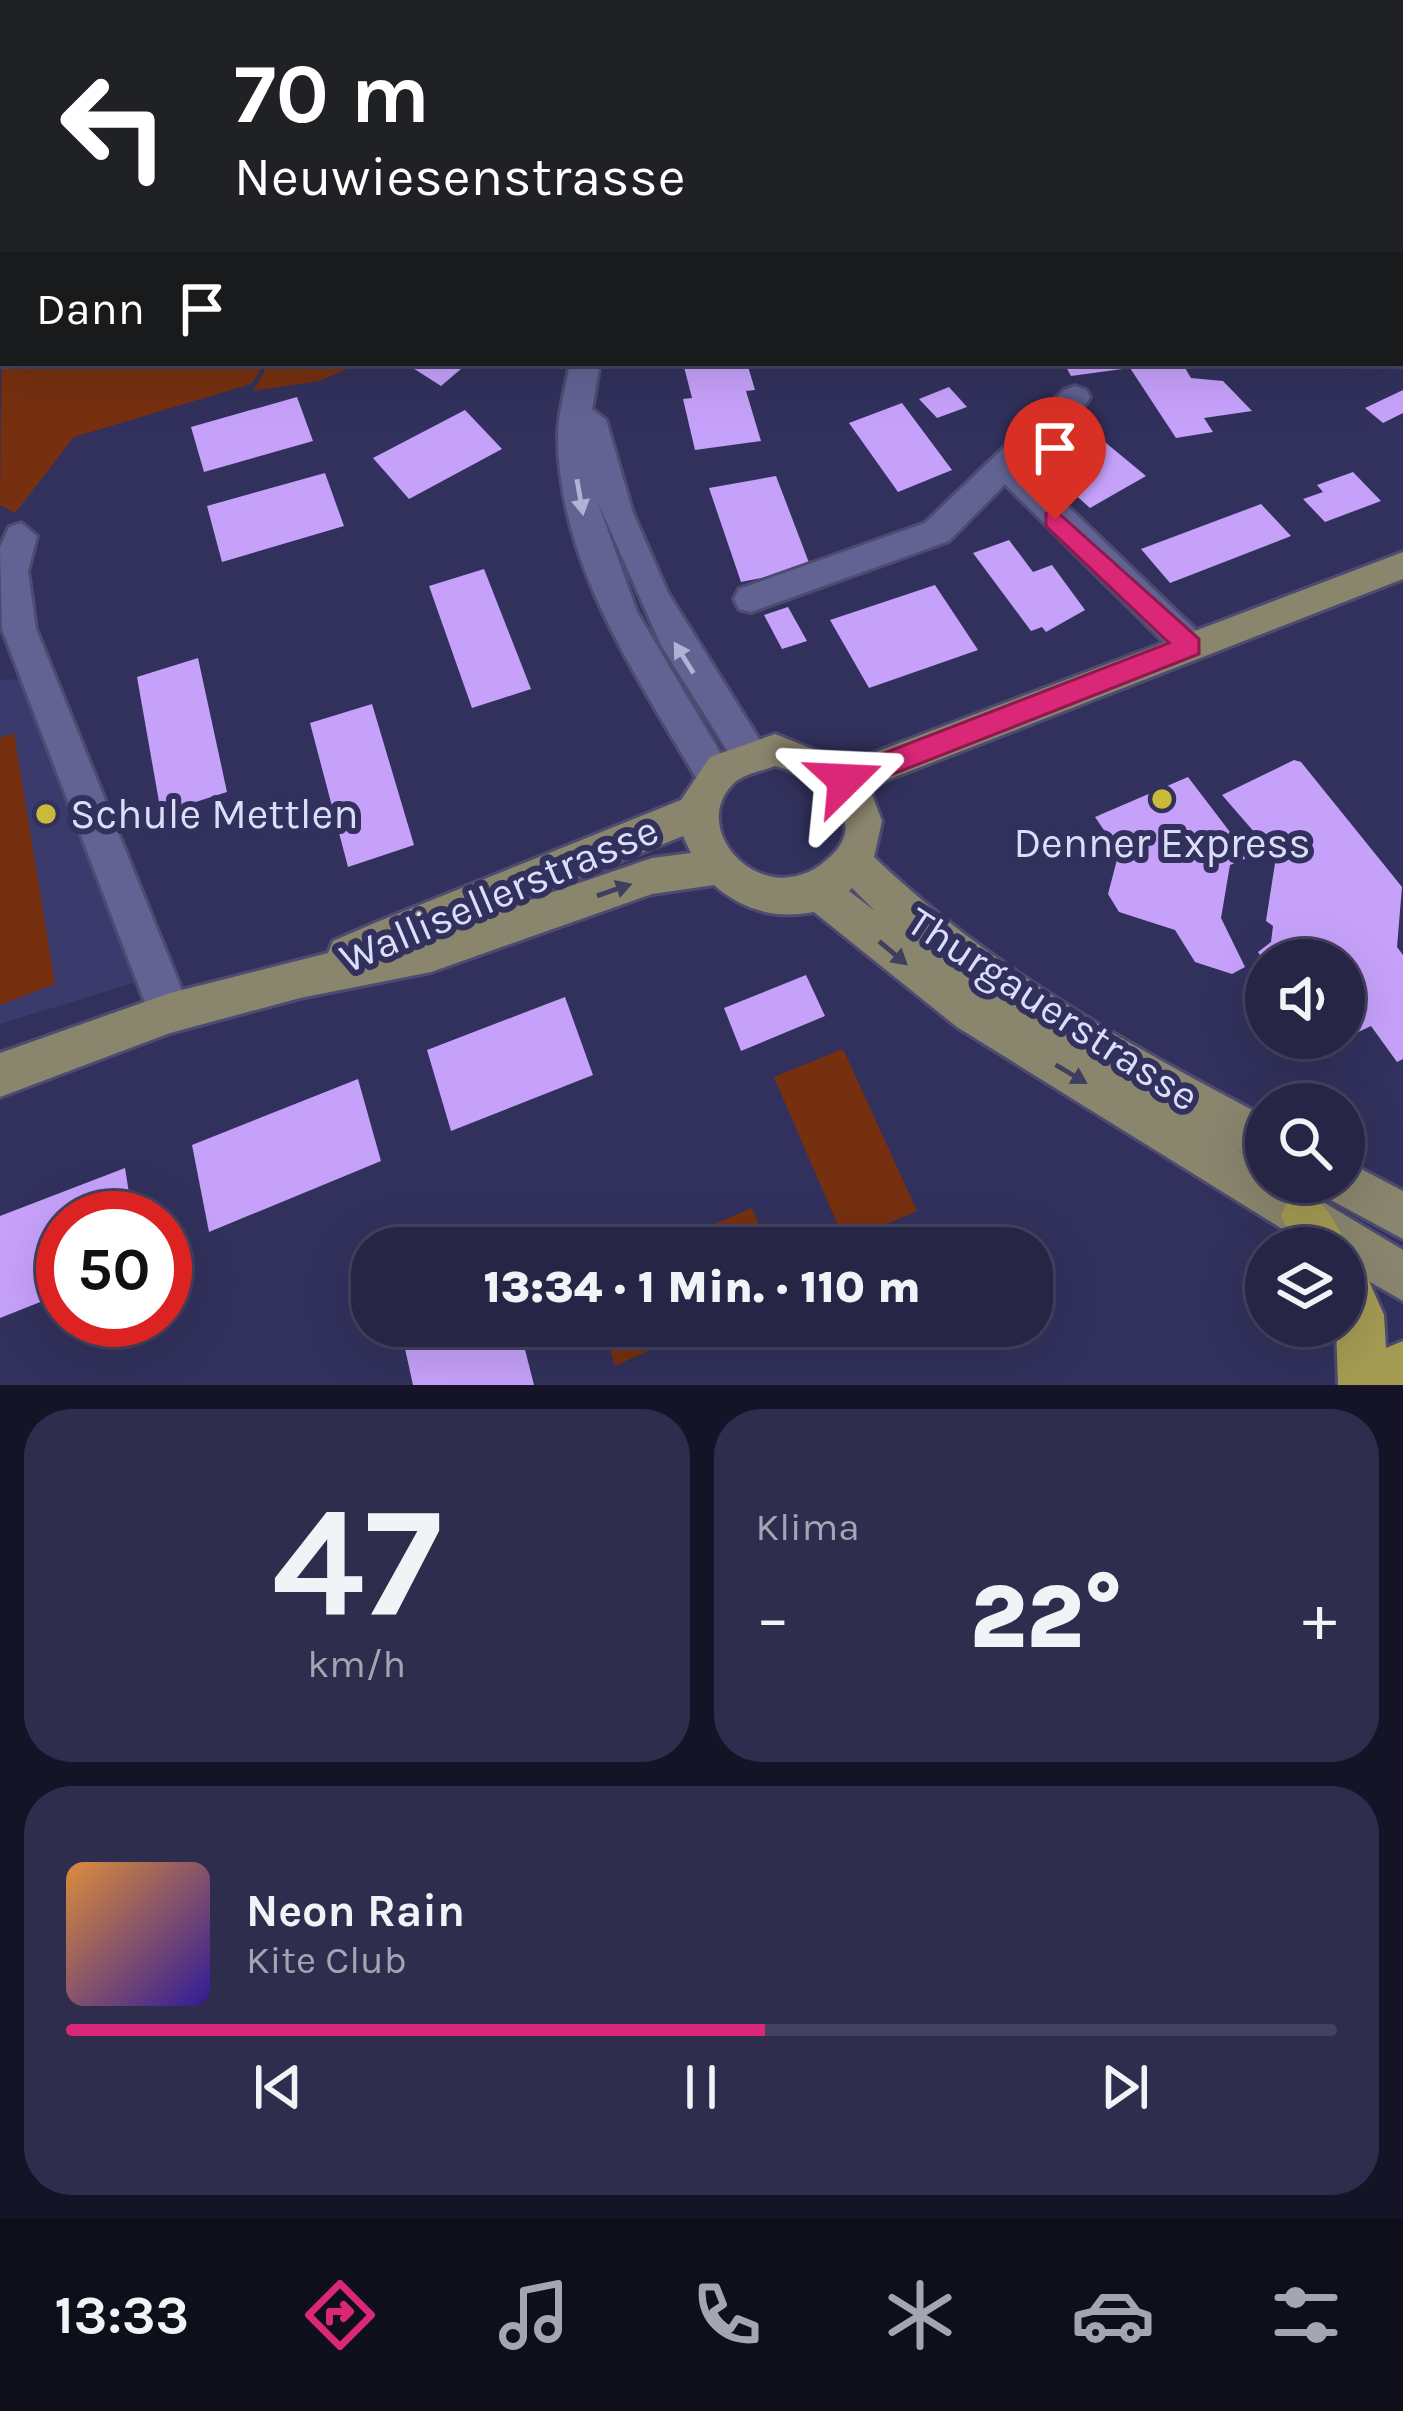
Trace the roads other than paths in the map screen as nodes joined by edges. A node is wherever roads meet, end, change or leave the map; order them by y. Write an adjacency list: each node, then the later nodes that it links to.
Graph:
1 (584, 372): 8 (street, one-way to 1); 10 (street, one-way to 10)
2 (1075, 397): 3 (street)
3 (1004, 464): 6 (street); 7 (street)
4 (21, 536): 15 (street)
5 (1403, 565): 7 (main road)
6 (751, 599)
7 (1190, 646): 9 (main road)
8 (749, 755): 9 (main road); 10 (main road, Wallisellerstrasse)
9 (845, 780): 11 (main road)
10 (707, 793): 12 (main road, Wallisellerstrasse); 14 (main road, Wallisellerstrasse)
11 (852, 862): 13 (main road); 17 (main road, Thurgauerstrasse)
12 (716, 867): 13 (main road, Wallisellerstrasse); 14 (main road, Wallisellerstrasse, one-way to 12)
13 (817, 890): 20 (main road, Thurgauerstrasse, one-way to 20)
14 (300, 978): 15 (main road, Wallisellerstrasse)
15 (170, 1013): 16 (main road, Wallisellerstrasse)
16 (0, 1075)
17 (1245, 1129)
18 (1365, 1194): 19 (main road)
19 (1403, 1216)
20 (1306, 1227)
21 (1365, 1258): 22 (main road, Thurgauerstrasse)
22 (1403, 1277)
23 (1361, 1347): 25 (highway)
24 (1403, 1365): 26 (highway)
25 (1363, 1385)
26 (1380, 1385)

